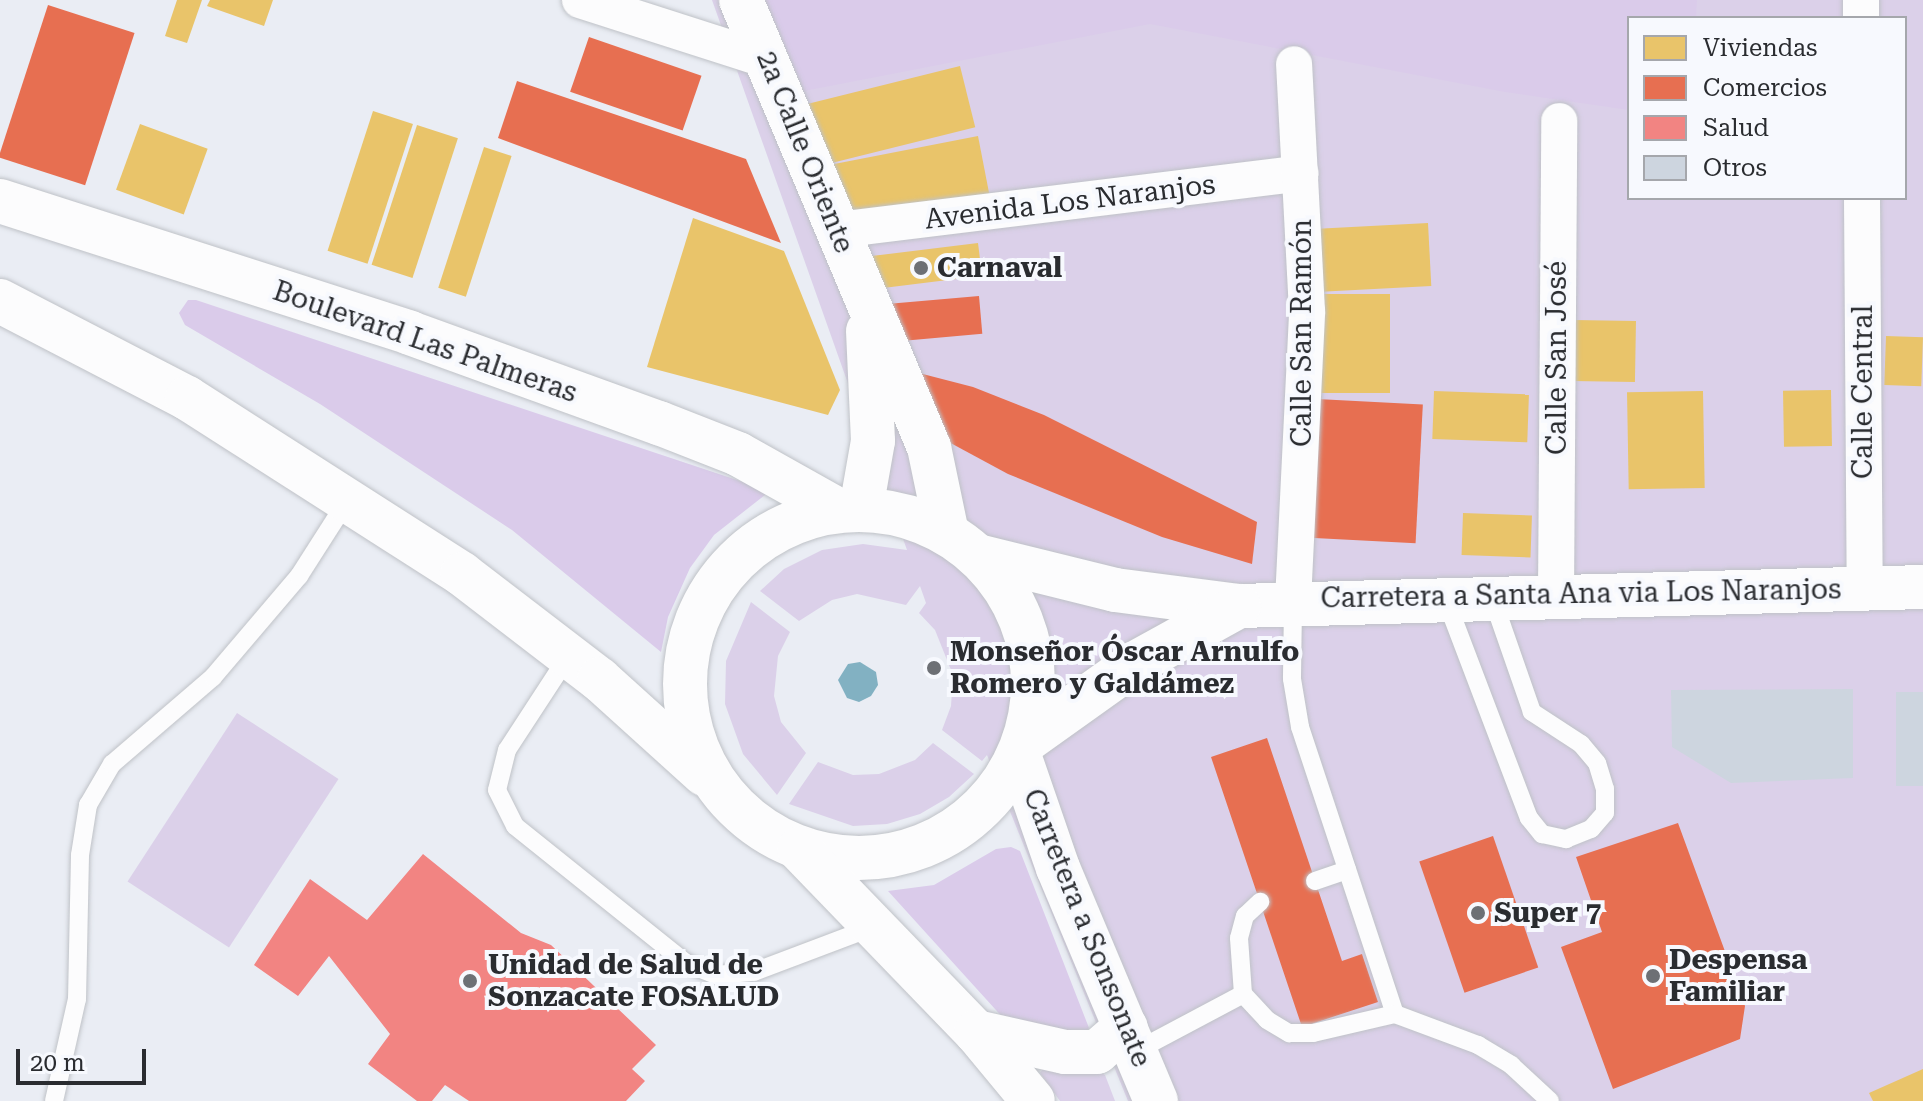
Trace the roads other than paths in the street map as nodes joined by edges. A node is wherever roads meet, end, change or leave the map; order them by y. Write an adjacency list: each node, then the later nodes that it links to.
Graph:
1 (580, 0): 3 (street)
2 (741, 0): 3 (main road, 2a Calle Oriente)
3 (767, 60): 9 (main road, 2a Calle Oriente)
4 (1294, 64): 6 (street, Calle San Ramón)
5 (1559, 121): 17 (street, Calle San José)
6 (1301, 173): 9 (street, Avenida Los Naranjos); 20 (street, Calle San Ramón)
7 (1862, 200): 15 (street, Calle Central)
8 (0, 201): 13 (main road, Boulevard Las Palmeras)
9 (838, 230): 11 (main road, 2a Calle Oriente)
10 (9, 304): 12 (main road)
11 (866, 305): 13 (main road, 2a Calle Oriente); 14 (main road, 2a Calle Oriente)
12 (349, 498): 22 (main road); 34 (lane)
13 (849, 510): 14 (main road); 24 (main road)
14 (962, 545): 21 (main road); 23 (main road)
15 (1865, 586): 16 (main road, Carretera a Santa Ana via Los Naranjos); 17 (main road, Carretera a Santa Ana via Los Naranjos)
16 (1923, 587)
17 (1556, 595): 19 (main road, Carretera a Santa Ana via Los Naranjos)
18 (1445, 597): 19 (main road, Carretera a Santa Ana via Los Naranjos); 19 (lane); 20 (main road, Carretera a Santa Ana via Los Naranjos)
19 (1492, 597)
20 (1293, 601): 21 (main road, Carretera a Santa Ana via Los Naranjos); 26 (lane)
21 (1239, 606): 23 (main road)
22 (569, 655): 24 (main road); 29 (lane)
23 (1023, 747): 25 (main road); 33 (main road, Carretera a Sonsonate)
24 (721, 789): 25 (main road)
25 (799, 849): 29 (main road)
26 (1347, 870): 27 (lane); 31 (lane)
27 (1315, 881)
28 (1260, 902): 30 (lane)
29 (873, 927): 32 (main road)
30 (1243, 994): 31 (lane); 33 (lane)
31 (1395, 1014): 37 (lane)
32 (976, 1032): 33 (main road); 35 (main road)
33 (1131, 1039): 36 (main road, Carretera a Sonsonate)
34 (54, 1101)
35 (1033, 1101)
36 (1156, 1101)
37 (1550, 1101)

